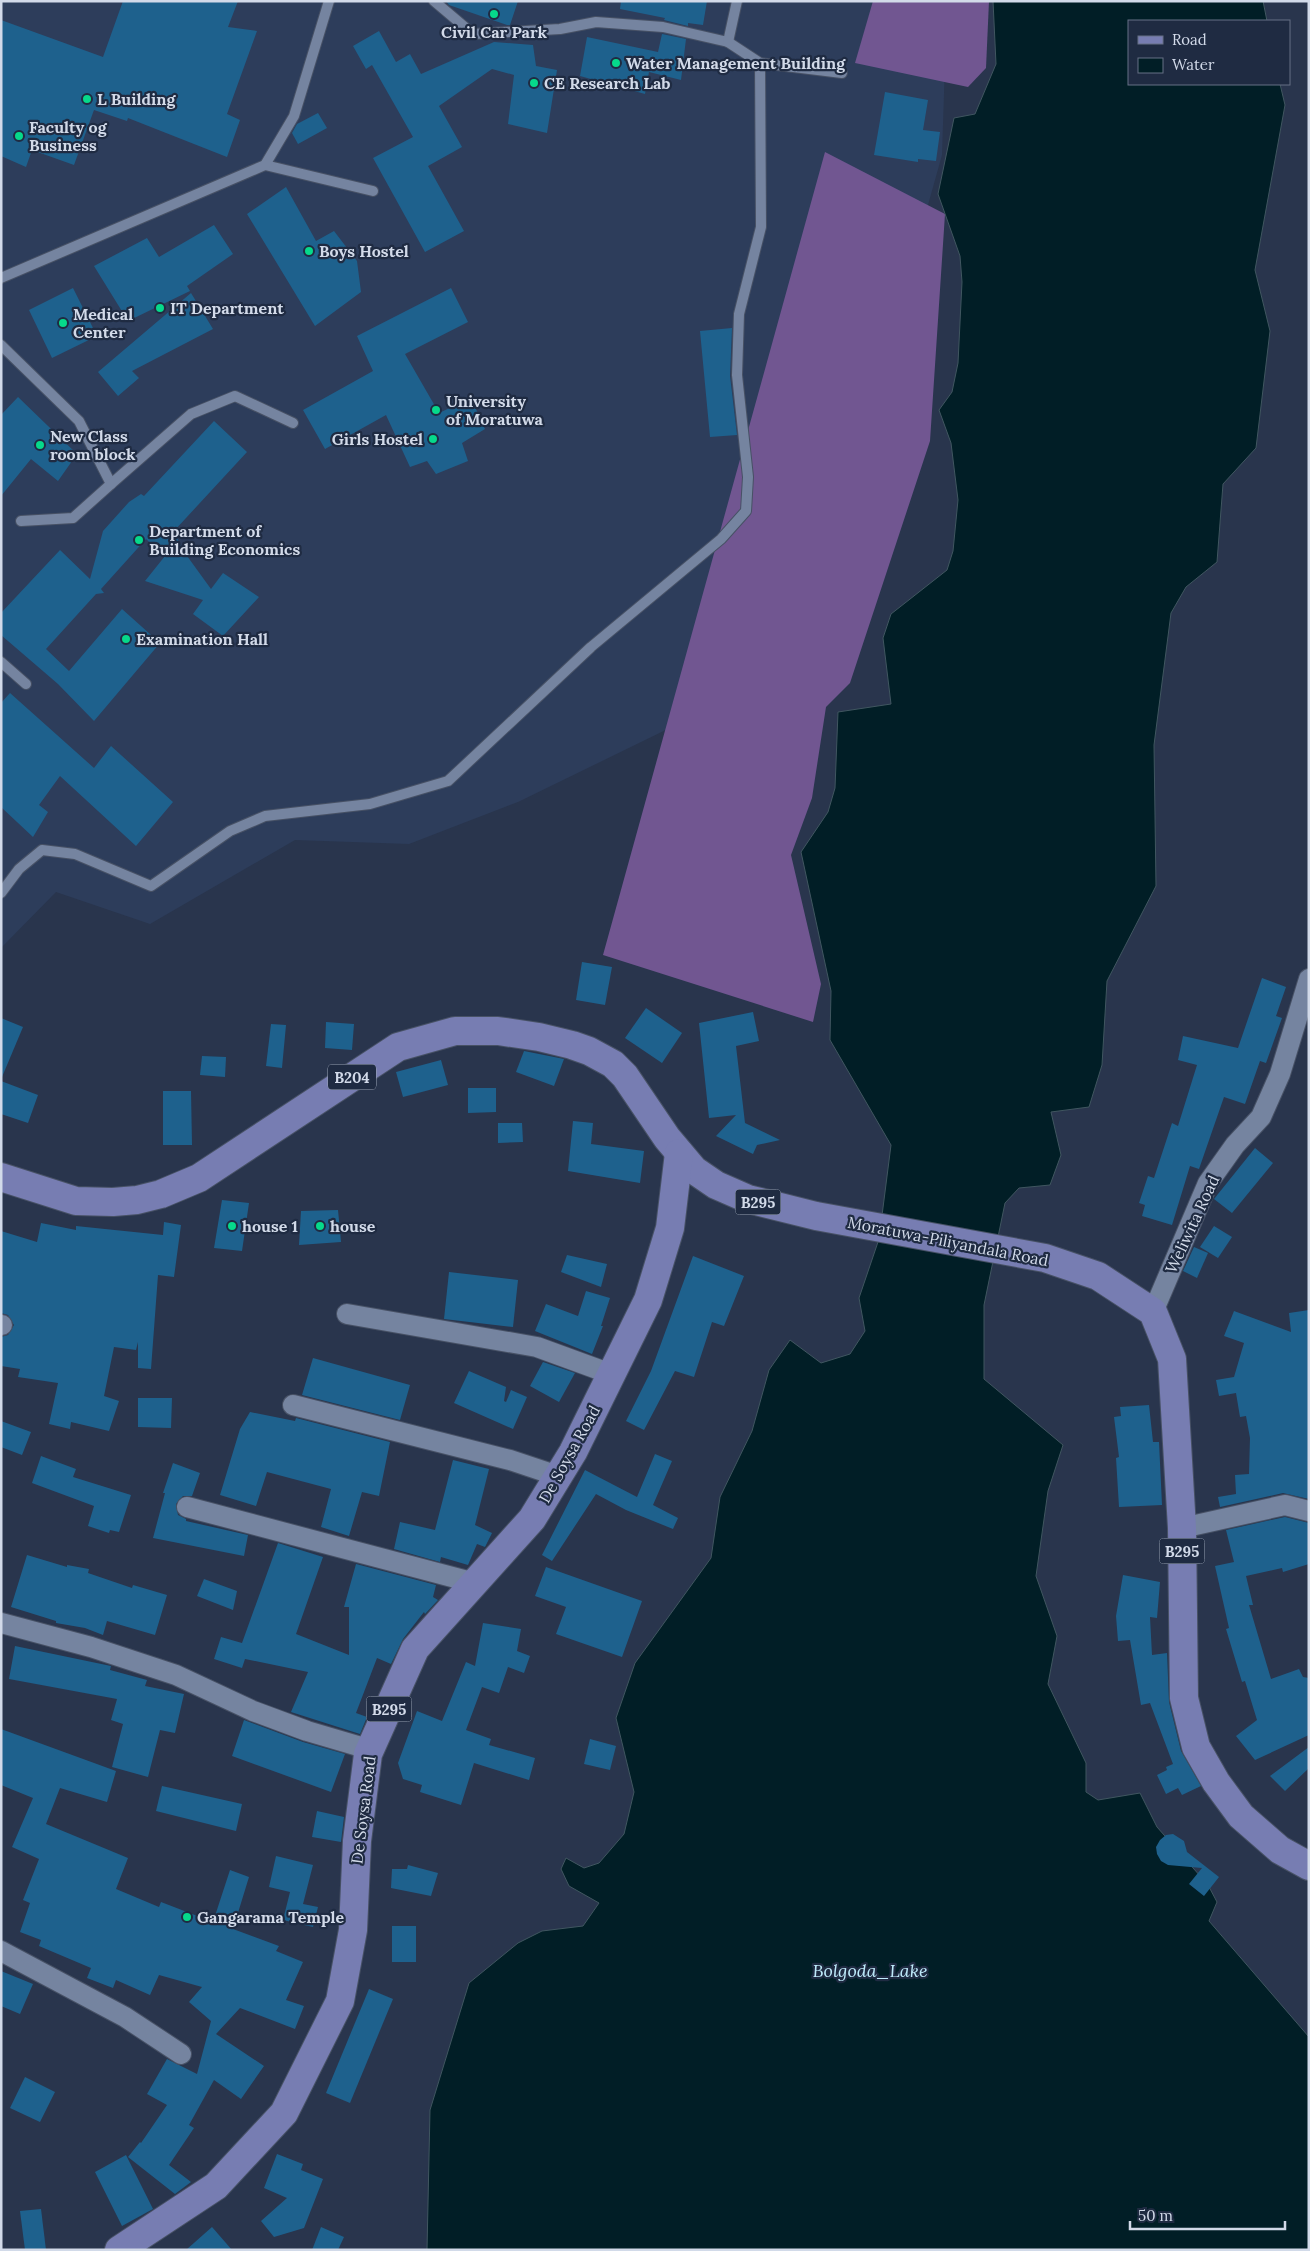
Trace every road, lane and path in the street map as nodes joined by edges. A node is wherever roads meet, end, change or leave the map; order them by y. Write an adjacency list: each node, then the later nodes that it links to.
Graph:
1 (329, 1): 7 (lane)
2 (434, 1): 4 (lane)
3 (737, 1): 4 (lane)
4 (728, 42): 5 (lane)
5 (760, 63): 6 (lane); 16 (lane)
6 (842, 73)
7 (265, 165): 8 (lane); 9 (lane)
8 (373, 191)
9 (3, 276)
10 (1, 345): 12 (lane)
11 (293, 423): 12 (lane)
12 (111, 484): 13 (lane)
13 (21, 521)
14 (1, 662): 15 (lane)
15 (26, 684)
16 (1, 893)
17 (1309, 979): 20 (street, Weliwita Road)
18 (679, 1153): 19 (main road, B204); 20 (main road, Moratuwa-Piliyandala Road / B295); 22 (main road, De Soysa Road / B295)
19 (1, 1177)
20 (1153, 1312): 27 (main road, B295)
21 (346, 1314): 22 (street)
22 (611, 1374): 24 (main road, De Soysa Road / B295)
23 (293, 1405): 24 (street)
24 (558, 1476): 28 (main road, De Soysa Road / B295)
25 (187, 1507): 28 (street)
26 (1309, 1511): 27 (street)
27 (1182, 1528): 31 (main road, B295)
28 (475, 1583): 30 (main road, De Soysa Road / B295)
29 (1, 1623): 30 (street)
30 (368, 1754): 34 (main road, De Soysa Road / B295)
31 (1309, 1866)
32 (1, 1951): 33 (street)
33 (181, 2054)
34 (119, 2250)

